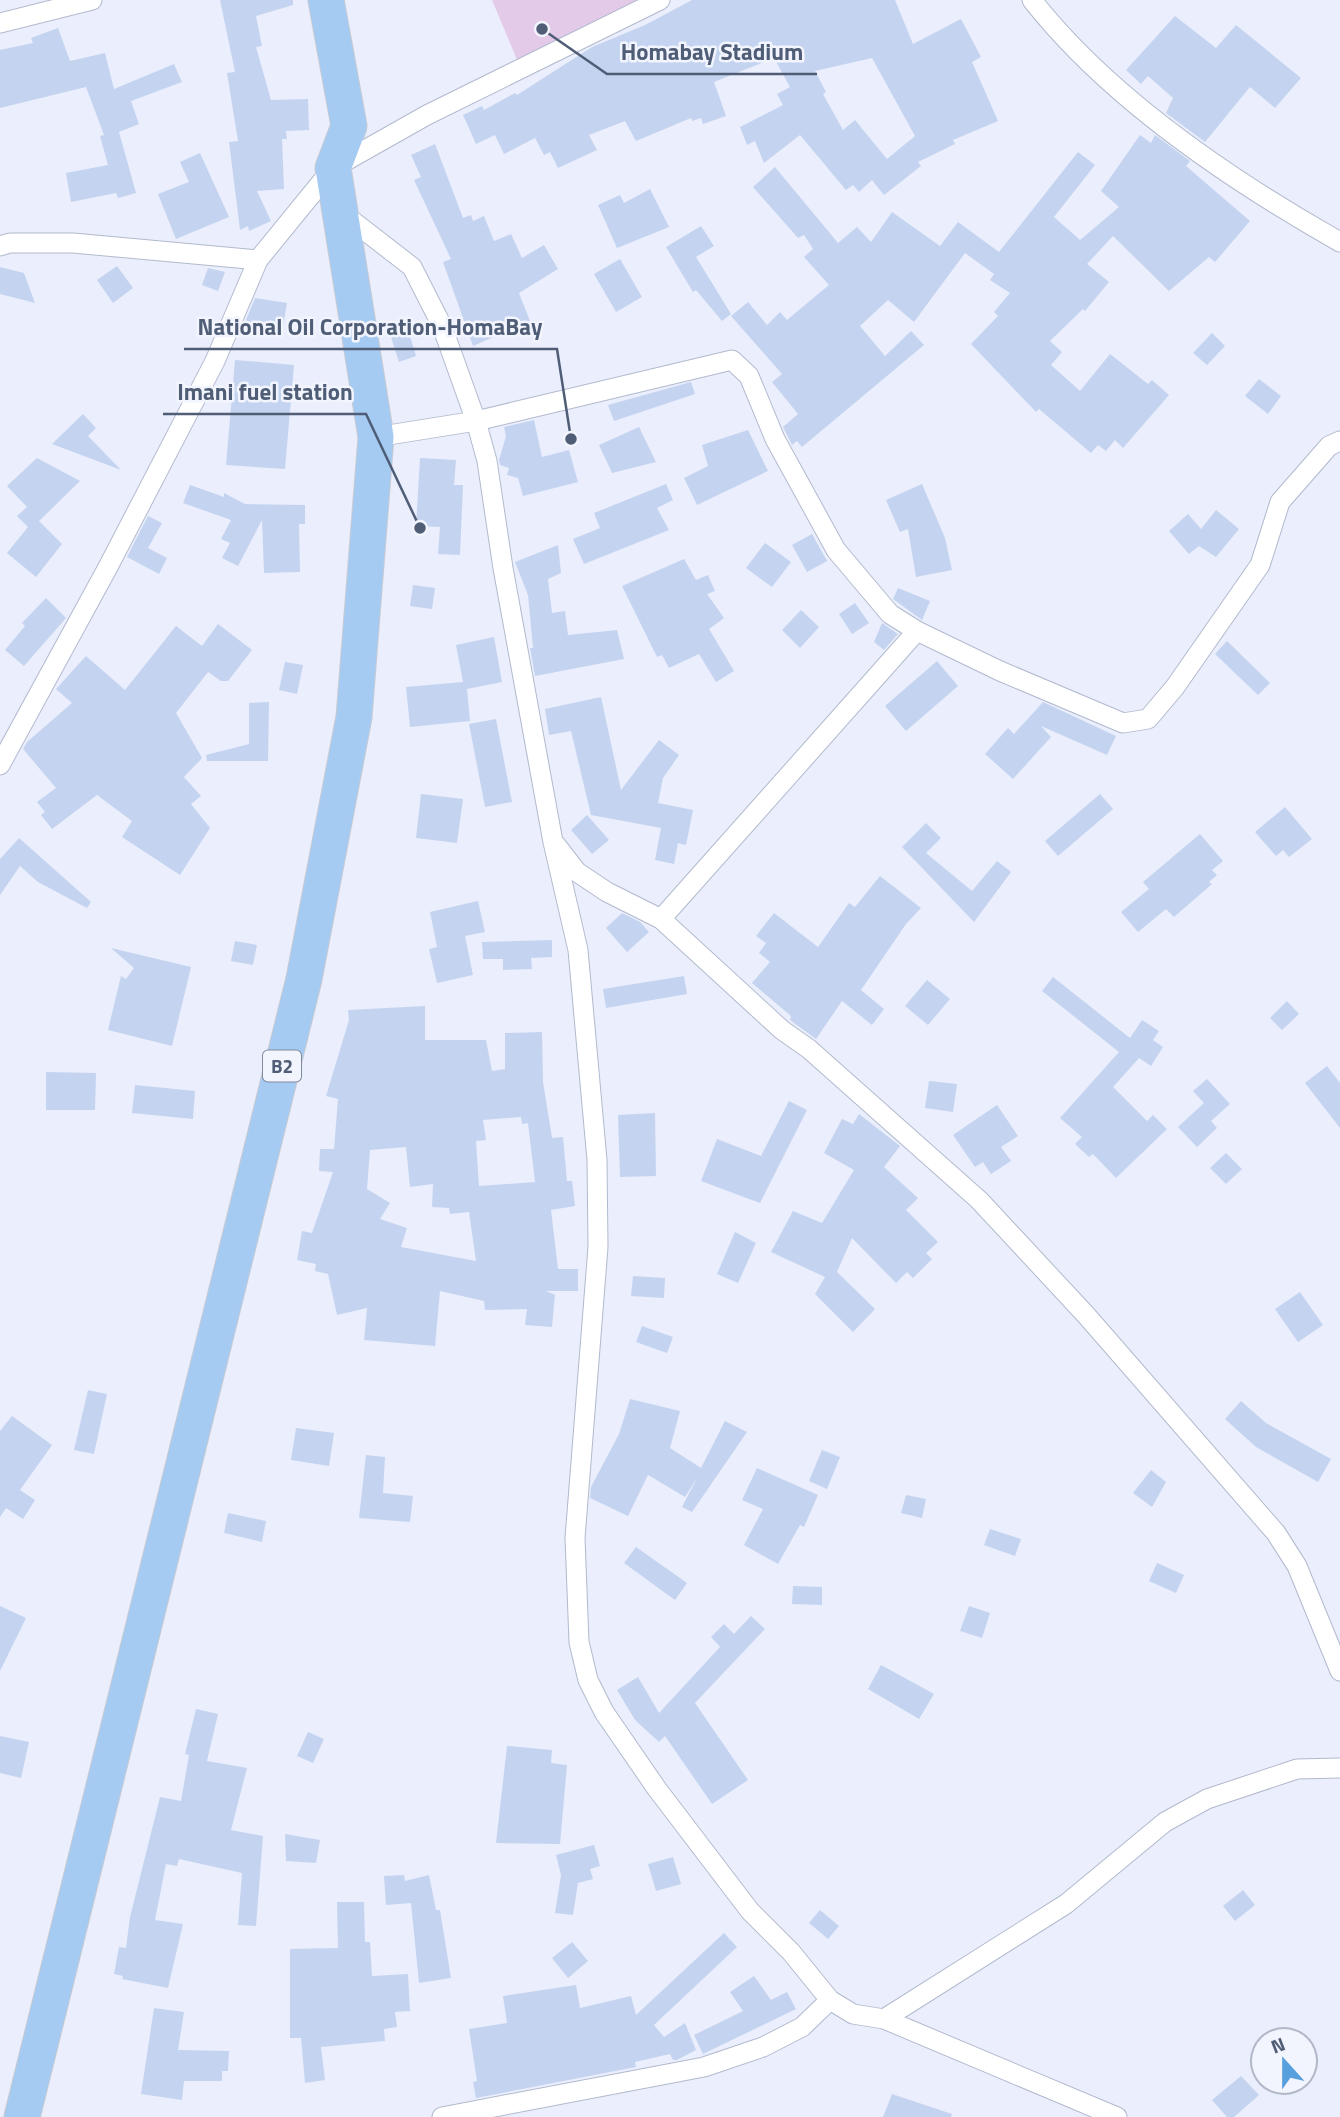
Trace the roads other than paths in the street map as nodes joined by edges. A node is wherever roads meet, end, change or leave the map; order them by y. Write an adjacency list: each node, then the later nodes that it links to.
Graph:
1 (92, 0): 5 (street)
2 (326, 0): 6 (highway)
3 (660, 0): 6 (street)
4 (1032, 0): 8 (street)
5 (0, 23)
6 (333, 168): 7 (highway, B2); 10 (street)
7 (341, 211): 11 (street); 12 (highway, B2)
8 (1340, 242)
9 (0, 246): 10 (street)
10 (258, 260): 15 (street)
11 (476, 422): 12 (street); 14 (street); 16 (street)
12 (376, 437): 22 (highway, B2)
13 (1340, 441): 14 (street)
14 (917, 631): 17 (street)
15 (0, 765)
16 (554, 842): 17 (street); 20 (street)
17 (661, 919): 18 (street)
18 (1340, 1671)
19 (1340, 1768): 21 (street)
20 (830, 2000): 21 (street); 23 (street)
21 (884, 2019): 24 (street)
22 (22, 2117)
23 (442, 2117)
24 (1117, 2117)

